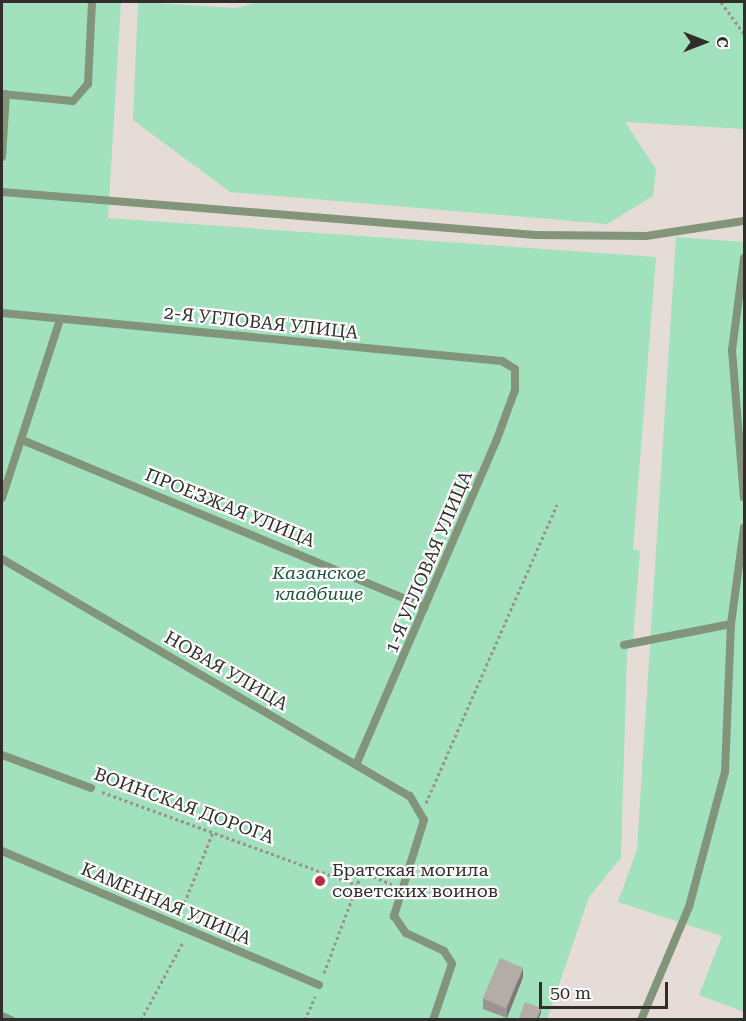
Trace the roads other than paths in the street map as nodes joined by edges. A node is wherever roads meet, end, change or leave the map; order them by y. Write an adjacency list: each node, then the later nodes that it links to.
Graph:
1 (92, 2): 2 (lane)
2 (4, 94): 3 (lane)
3 (2, 158)
4 (2, 192): 5 (lane)
5 (744, 221)
6 (744, 258): 12 (lane)
7 (2, 312): 8 (lane, 2-Я УГЛОВАЯ УЛИЦА)
8 (60, 319): 9 (lane, 2-Я УГЛОВАЯ УЛИЦА); 10 (lane)
9 (515, 369): 15 (lane, 1-Я УГЛОВАЯ УЛИЦА)
10 (22, 440): 11 (lane); 15 (lane, ПРОЕЗЖАЯ УЛИЦА)
11 (2, 498)
12 (744, 498)
13 (744, 528): 16 (lane)
14 (2, 559): 19 (lane, НОВАЯ УЛИЦА)
15 (425, 607): 19 (lane, 1-Я УГЛОВАЯ УЛИЦА)
16 (730, 624): 17 (lane); 26 (lane)
17 (624, 645)
18 (2, 755): 20 (lane, ВОИНСКАЯ ДОРОГА)
19 (357, 763): 25 (lane, НОВАЯ УЛИЦА)
20 (91, 788)
21 (2, 850): 22 (lane, КАМЕННАЯ УЛИЦА)
22 (319, 985)
23 (2, 1016): 24 (lane)
24 (11, 1020)
25 (433, 1020)
26 (641, 1020)

